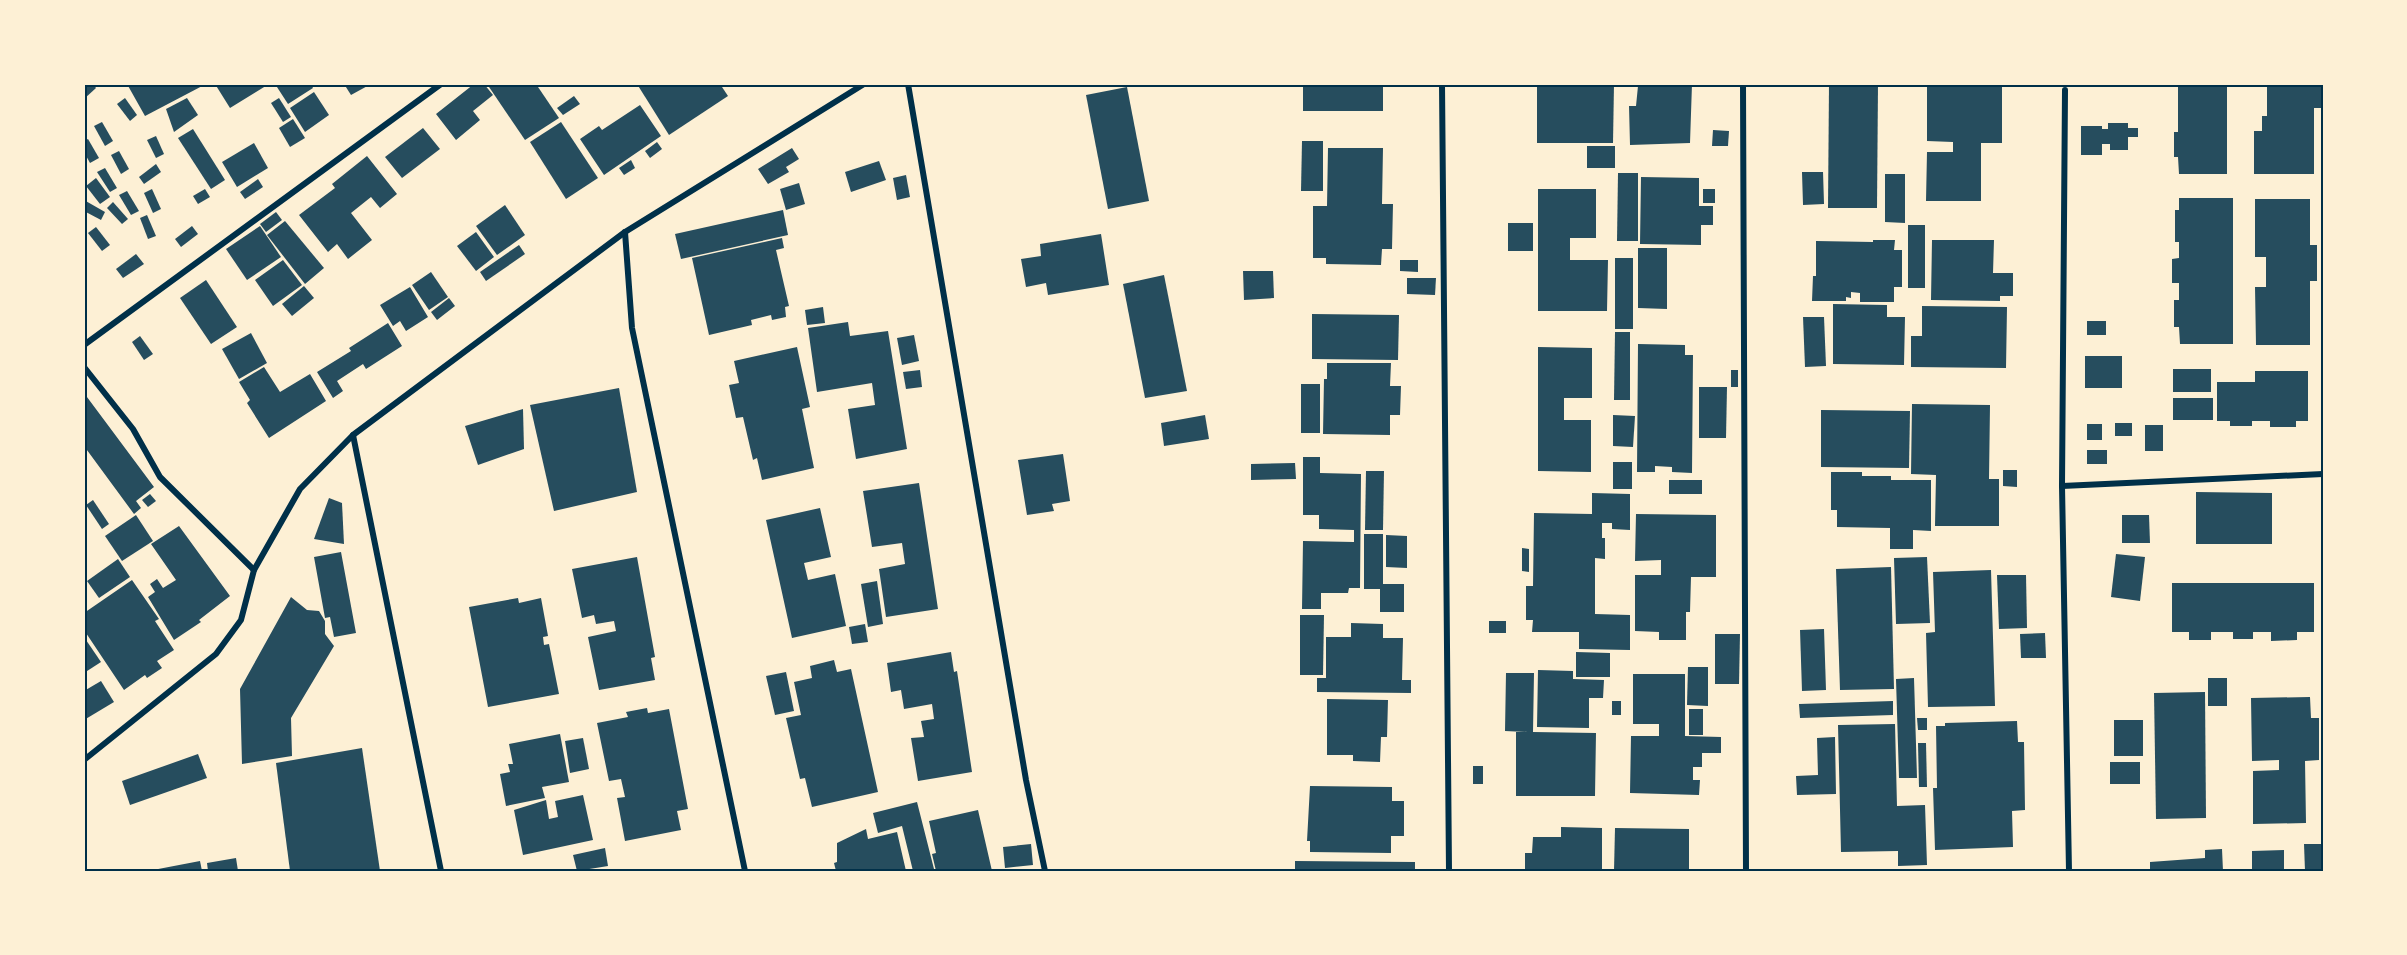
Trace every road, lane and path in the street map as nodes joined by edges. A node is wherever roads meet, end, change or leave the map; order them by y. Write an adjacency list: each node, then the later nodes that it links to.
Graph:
1 (441, 84): 8 (street)
2 (864, 84): 7 (street)
3 (908, 84): 17 (street)
4 (1442, 84): 18 (street)
5 (1743, 84): 19 (street)
6 (2065, 90): 12 (street)
7 (625, 232): 10 (street); 16 (street)
8 (84, 345)
9 (84, 367): 13 (street)
10 (352, 435): 13 (street); 15 (street)
11 (2323, 474): 12 (street)
12 (2062, 486): 20 (street)
13 (254, 570): 14 (street)
14 (84, 760)
15 (441, 871)
16 (744, 871)
17 (1045, 871)
18 (1449, 871)
19 (1746, 871)
20 (2070, 871)

